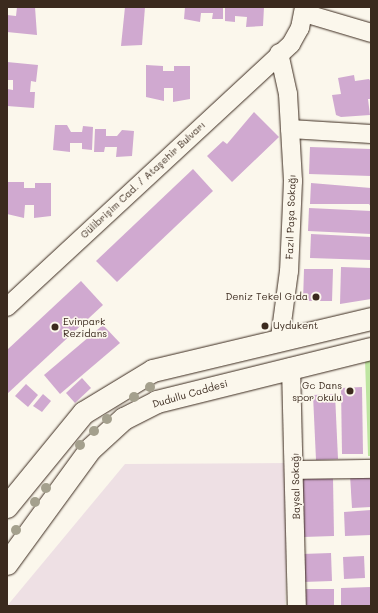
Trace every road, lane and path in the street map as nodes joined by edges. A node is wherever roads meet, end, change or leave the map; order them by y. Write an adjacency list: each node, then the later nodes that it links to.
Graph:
1 (304, 10): 2 (street); 3 (street, Gülibrişim Cad. / Ataşehir Bulvarı)
2 (371, 32)
3 (279, 53): 4 (street, Fazıl Paşa Sokağı); 6 (street, Gülibrişim Cad. / Ataşehir Bulvarı)
4 (290, 129): 5 (street); 8 (street, Fazıl Paşa Sokağı)
5 (371, 134)
6 (7, 307)
7 (371, 319): 8 (main road)
8 (280, 338): 13 (main road)
9 (371, 349): 10 (main road, Dudullu Caddesi)
10 (291, 367): 12 (street, Baysal Sokağı); 14 (main road, Dudullu Caddesi)
11 (371, 469): 12 (street)
12 (296, 470): 15 (street, Baysal Sokağı)
13 (7, 507)
14 (7, 564)
15 (297, 606)

